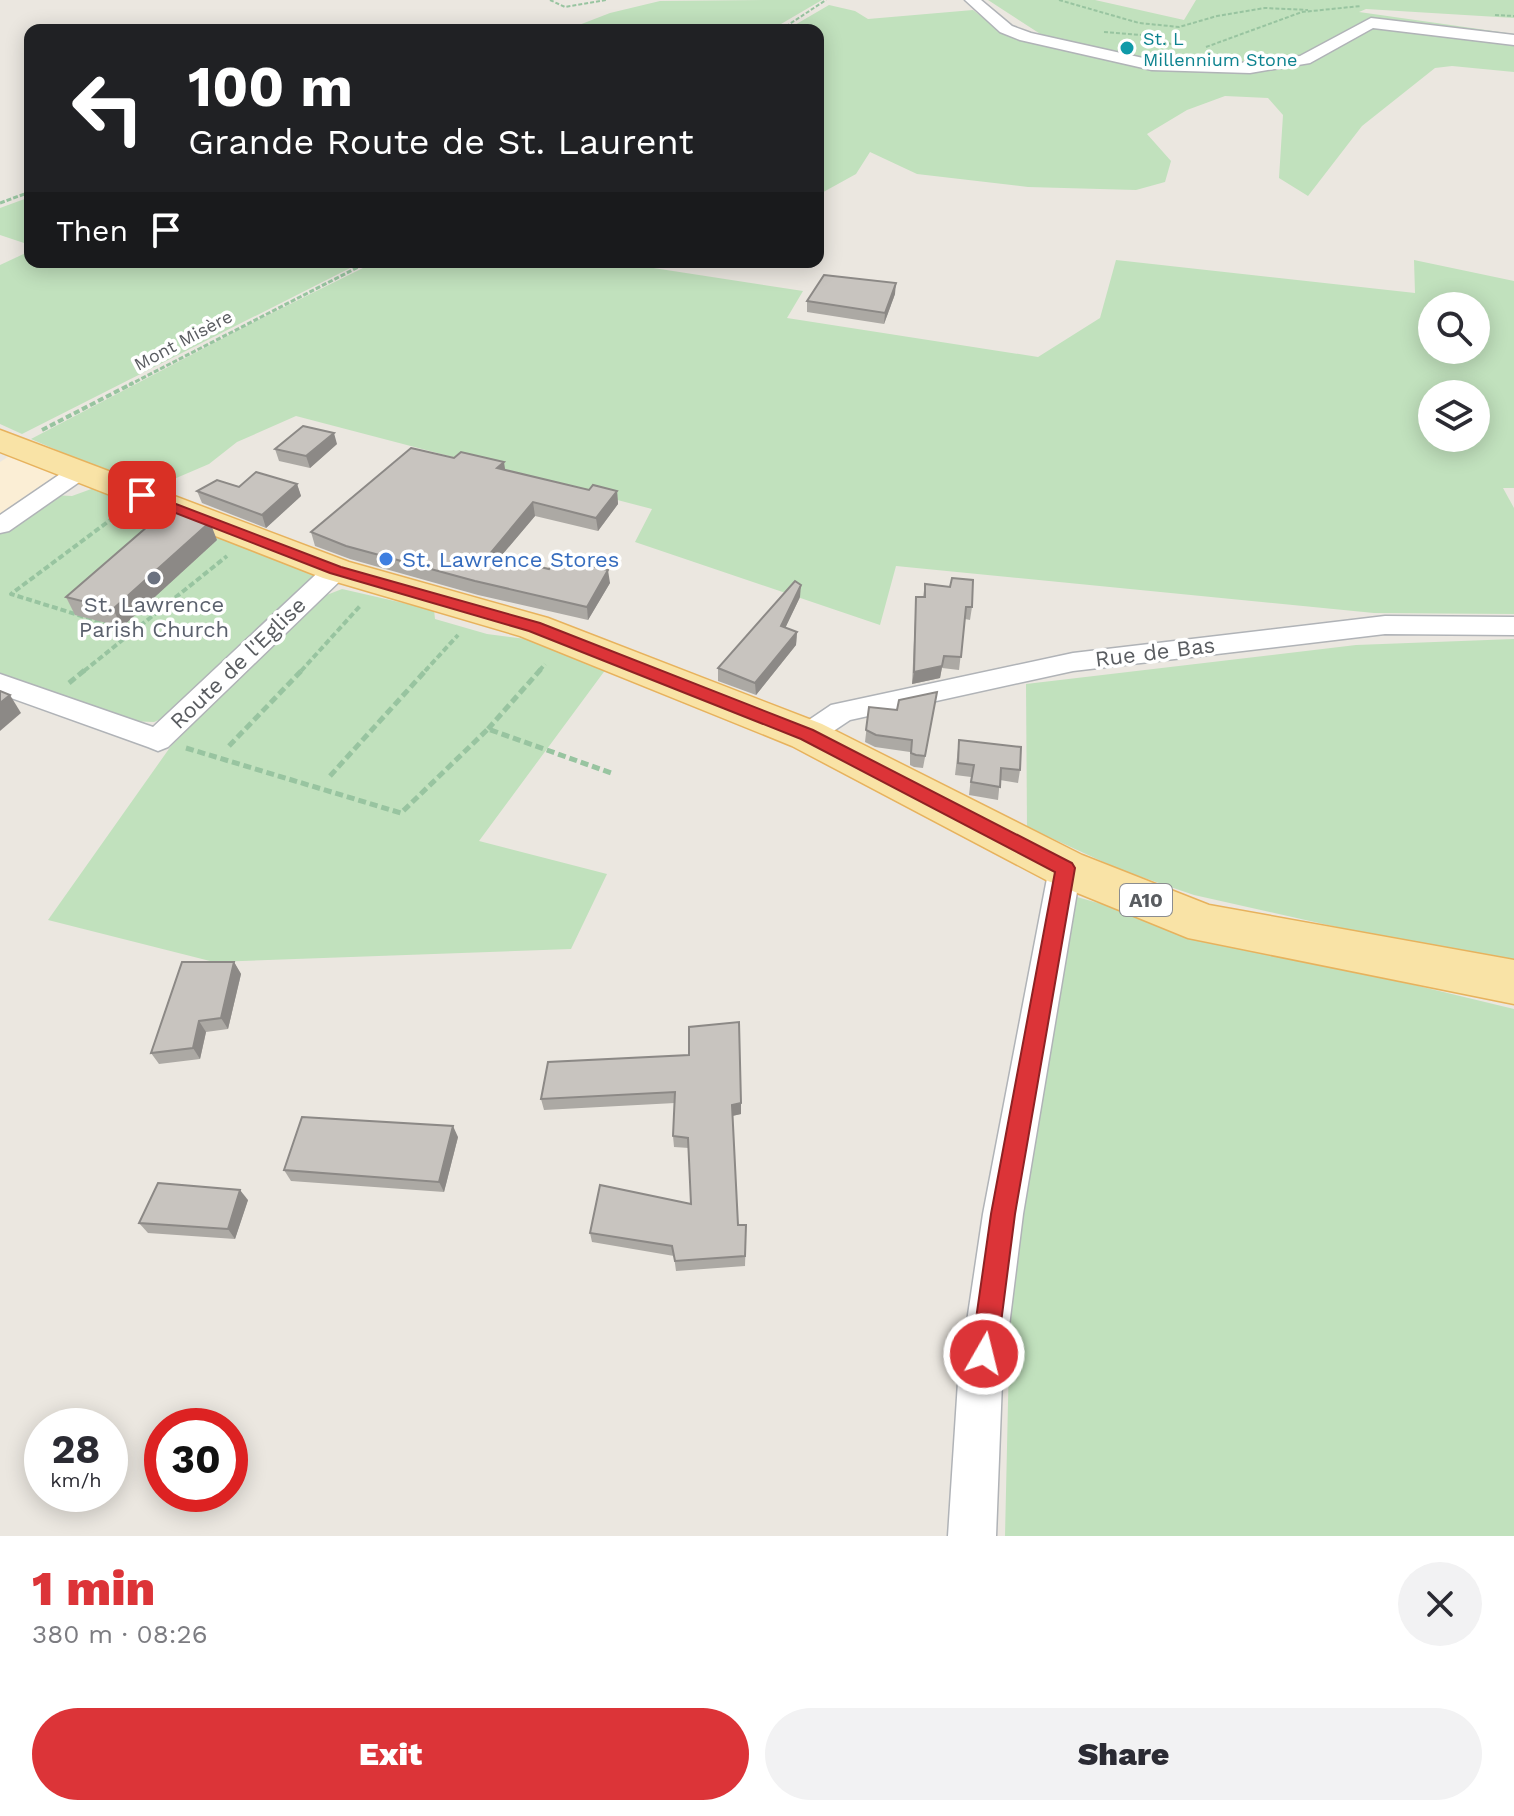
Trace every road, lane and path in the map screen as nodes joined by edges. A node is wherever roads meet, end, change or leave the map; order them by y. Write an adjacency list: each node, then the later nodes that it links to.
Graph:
1 (550, 0): 8 (path)
2 (587, 0): 8 (path)
3 (606, 0): 8 (path)
4 (826, 0): 10 (path)
5 (972, 0): 12 (street)
6 (1059, 0): 9 (path)
7 (1346, 5): 9 (path)
8 (565, 7)
9 (1314, 10): 14 (path)
10 (790, 24)
11 (1091, 31): 13 (path)
12 (1514, 40)
13 (1179, 47)
14 (1206, 47)
15 (24, 194): 16 (path)
16 (0, 203)
17 (356, 268): 18 (path, Mont Misère)
18 (7, 442): 19 (main road, A10)
19 (80, 471): 21 (street); 23 (main road, A10)
20 (128, 507): 25 (path)
21 (0, 526)
22 (228, 555): 25 (path)
23 (327, 578): 31 (main road, A10); 32 (street, Route de l'Eglise); 33 (path)
24 (1514, 626): 31 (street, Rue de Bas)
25 (131, 631): 29 (path)
26 (458, 635): 35 (path)
27 (545, 664): 30 (path)
28 (0, 684): 29 (street, Route de l'Eglise)
29 (47, 701): 32 (street, Route de l'Eglise)
30 (488, 729): 32 (path); 34 (path)
31 (807, 735): 36 (main road, A10)
32 (158, 740)
33 (229, 746)
34 (614, 774)
35 (330, 776)
36 (1065, 868): 37 (main road, A10); 38 (street)
37 (1514, 982)
38 (972, 1536)

